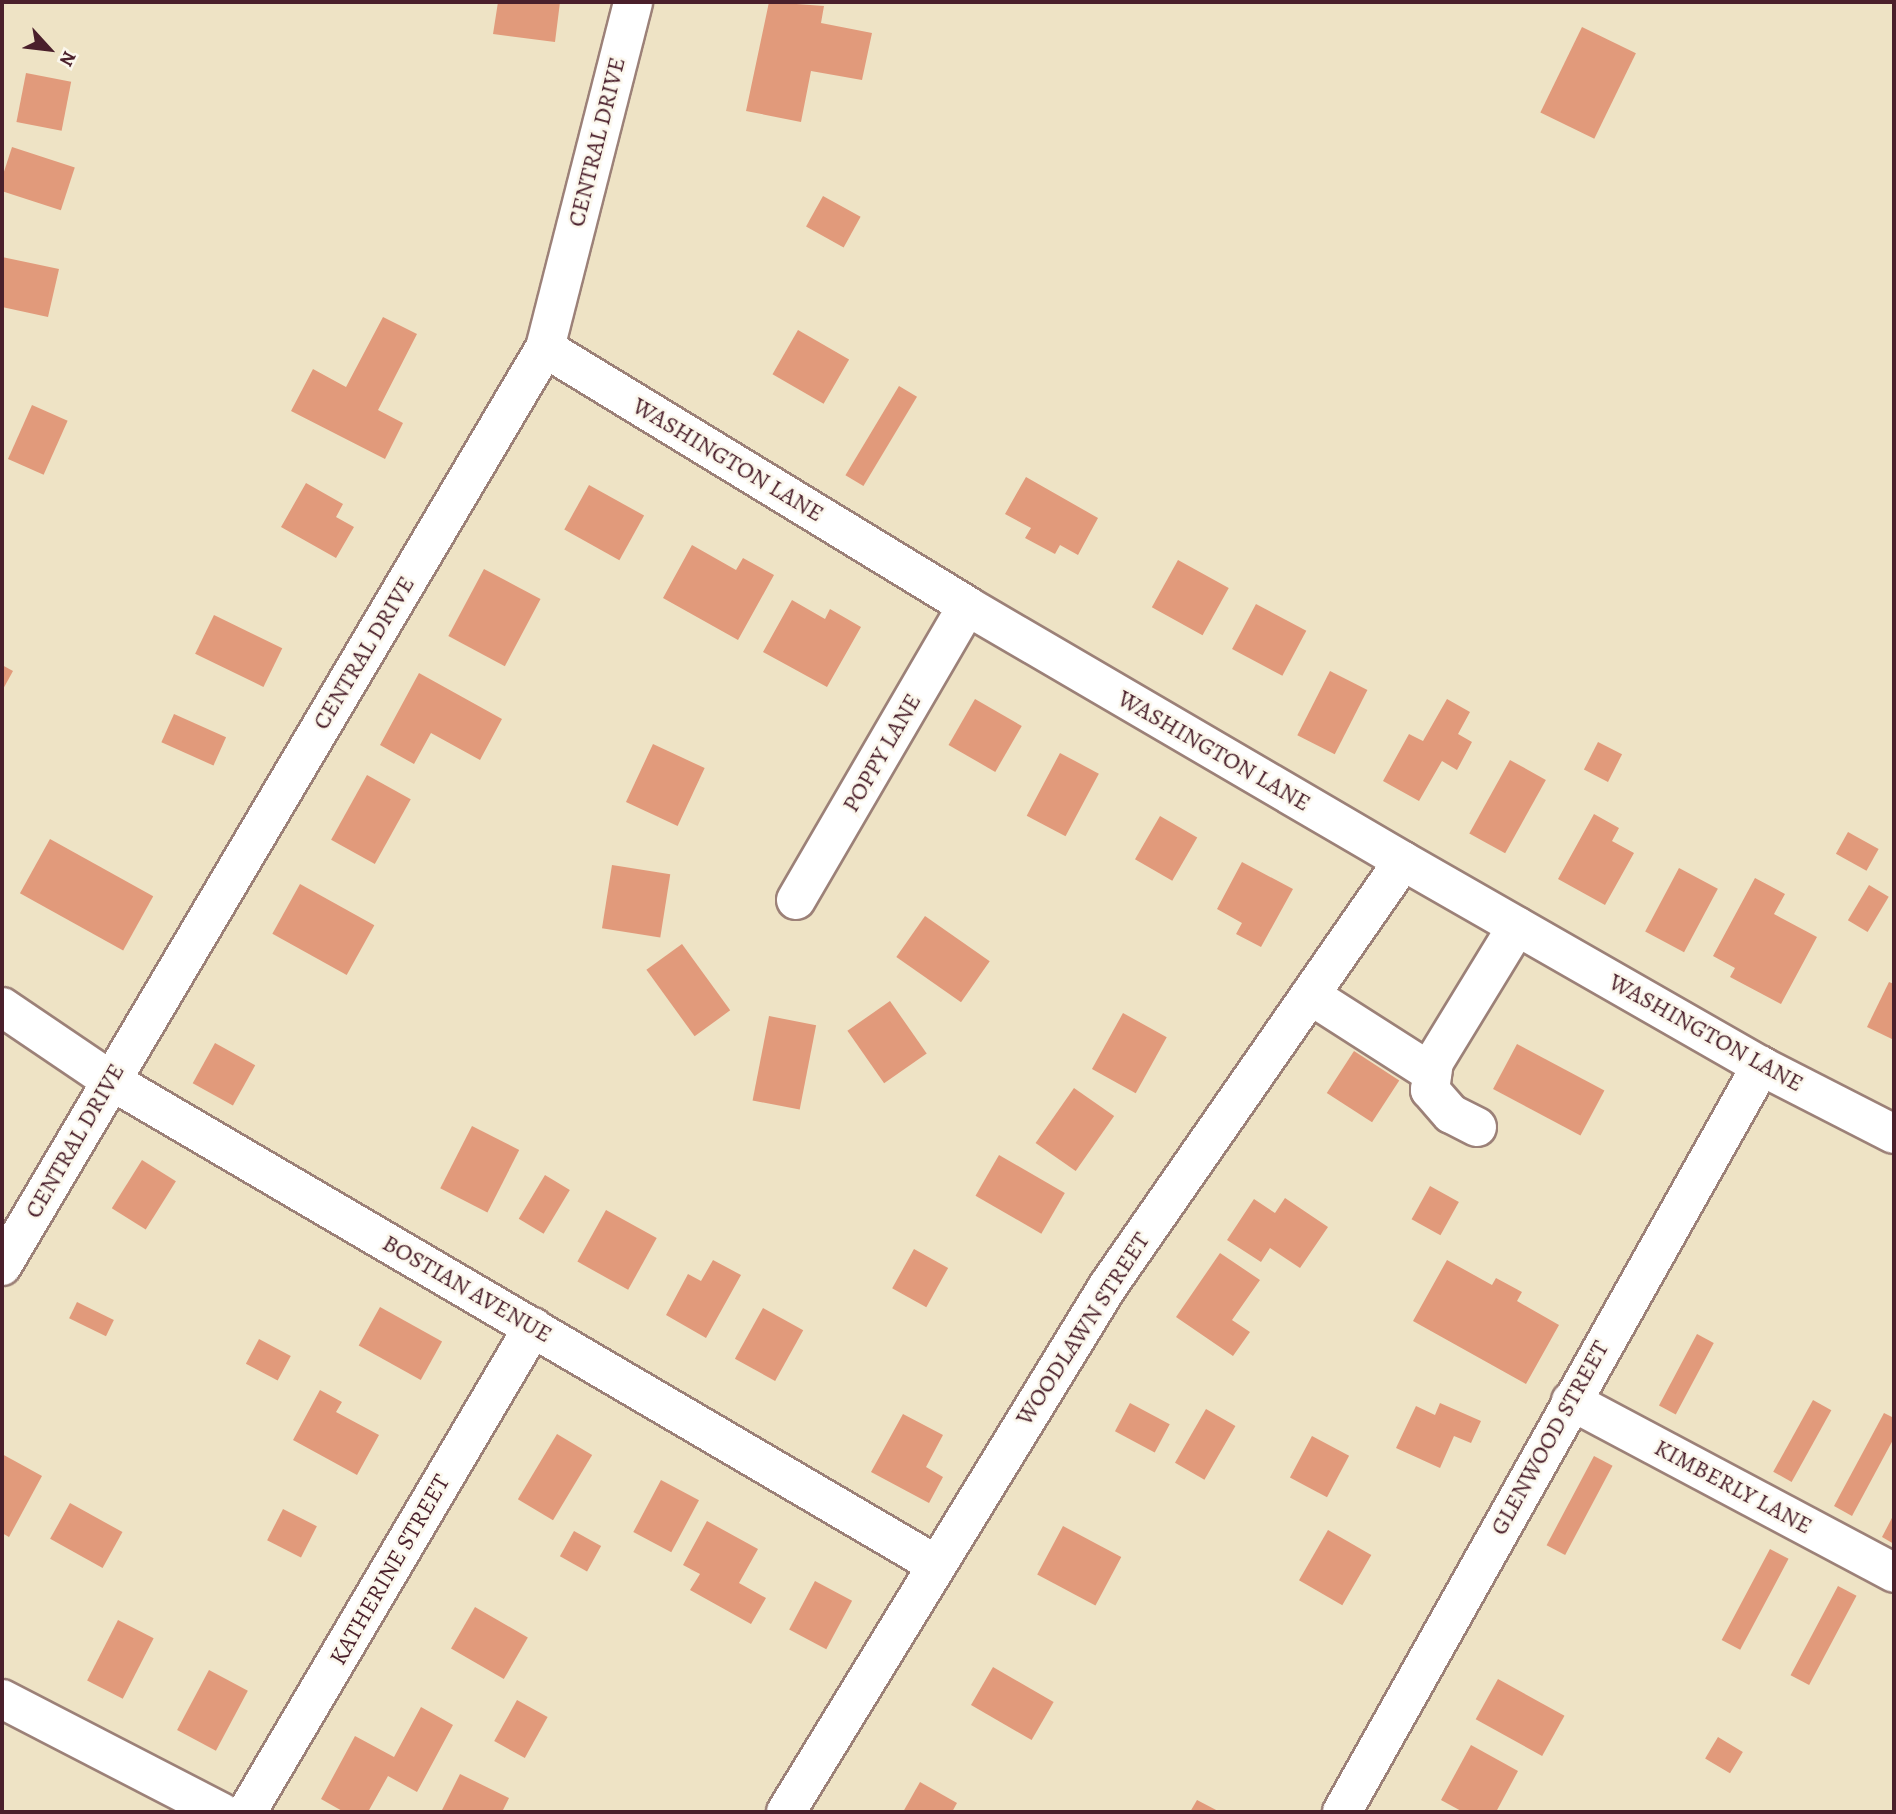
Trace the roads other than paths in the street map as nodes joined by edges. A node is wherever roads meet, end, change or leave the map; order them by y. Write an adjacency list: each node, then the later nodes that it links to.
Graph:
1 (633, 2): 2 (street, CENTRAL DRIVE)
2 (545, 348): 3 (street, WASHINGTON LANE); 11 (street, CENTRAL DRIVE)
3 (967, 606): 4 (street, WASHINGTON LANE); 5 (street, POPPY LANE)
4 (1404, 861): 6 (street, WASHINGTON LANE); 7 (street, WOODLAWN STREET)
5 (796, 900)
6 (1517, 926): 9 (street, WASHINGTON LANE); 10 (street)
7 (1310, 995): 10 (street); 17 (street, WOODLAWN STREET)
8 (2, 1007): 11 (street, BOSTIAN AVENUE)
9 (1762, 1066): 13 (street, WASHINGTON LANE); 16 (street, GLENWOOD STREET)
10 (1432, 1073): 12 (street)
11 (110, 1080): 14 (street, CENTRAL DRIVE); 15 (street, BOSTIAN AVENUE)
12 (1477, 1127)
13 (1894, 1134)
14 (2, 1266)
15 (533, 1327): 17 (street, BOSTIAN AVENUE); 21 (street, KATHERINE STREET)
16 (1571, 1401): 18 (street, KIMBERLY LANE); 23 (street, GLENWOOD STREET)
17 (935, 1564): 22 (street, WOODLAWN STREET)
18 (1894, 1573)
19 (5, 1709): 20 (street)
20 (221, 1812)
21 (247, 1812)
22 (786, 1812)
23 (1342, 1812)

